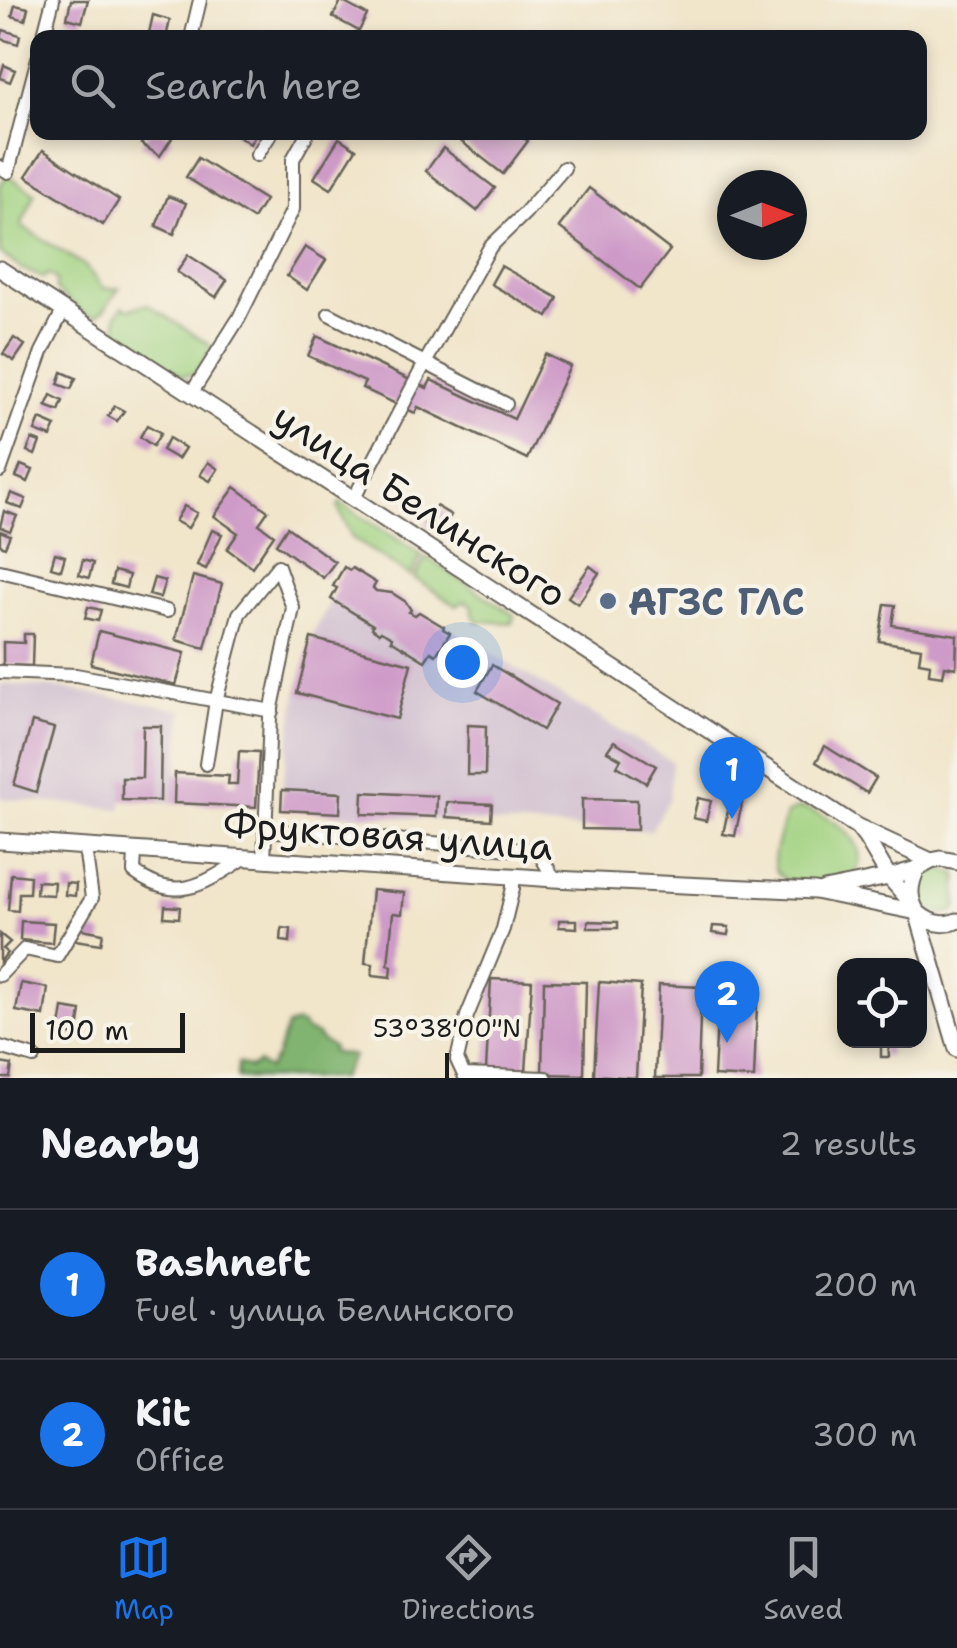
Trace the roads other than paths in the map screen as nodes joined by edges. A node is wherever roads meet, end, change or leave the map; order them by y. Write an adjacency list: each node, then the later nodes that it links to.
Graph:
1 (52, 0): 3 (street)
2 (200, 0): 4 (street)
3 (45, 30)
4 (193, 30)
5 (30, 84): 10 (street)
6 (267, 140): 8 (street)
7 (304, 140): 15 (street)
8 (258, 155)
9 (564, 168): 14 (street)
10 (4, 170)
11 (0, 270): 12 (main road, улица Белинского)
12 (63, 311): 15 (main road, улица Белинского); 17 (street)
13 (329, 314): 14 (street)
14 (425, 363): 16 (street); 18 (street)
15 (191, 394): 18 (main road, улица Белинского)
16 (506, 404)
17 (0, 471)
18 (353, 500): 26 (main road, улица Белинского)
19 (0, 571): 20 (street)
20 (167, 611)
21 (0, 672): 22 (street)
22 (216, 701): 23 (street); 23 (street); 24 (street)
23 (272, 711): 25 (street)
24 (206, 764)
25 (264, 830): 31 (street); 35 (street)
26 (861, 832): 33 (main road, улица Белинского); 36 (main road); 38 (main road, улица Белинского)
27 (0, 841): 28 (main road, Фруктовая улица)
28 (85, 848): 29 (main road, Фруктовая улица); 40 (street)
29 (135, 852): 30 (main road, Фруктовая улица); 30 (street)
30 (244, 859): 31 (main road, Фруктовая улица)
31 (264, 860): 34 (main road, Фруктовая улица)
32 (957, 862): 33 (main road)
33 (924, 865): 38 (main road); 38 (main road)
34 (513, 876): 35 (main road, Фруктовая улица); 44 (street)
35 (554, 879): 37 (main road, Фруктовая улица)
36 (852, 884): 37 (main road); 38 (main road)
37 (815, 891): 38 (main road)
38 (904, 895): 39 (main road); 42 (main road)
39 (957, 920)
40 (0, 975)
41 (0, 1047): 43 (street)
42 (957, 1049)
43 (34, 1057)
44 (546, 1078)

